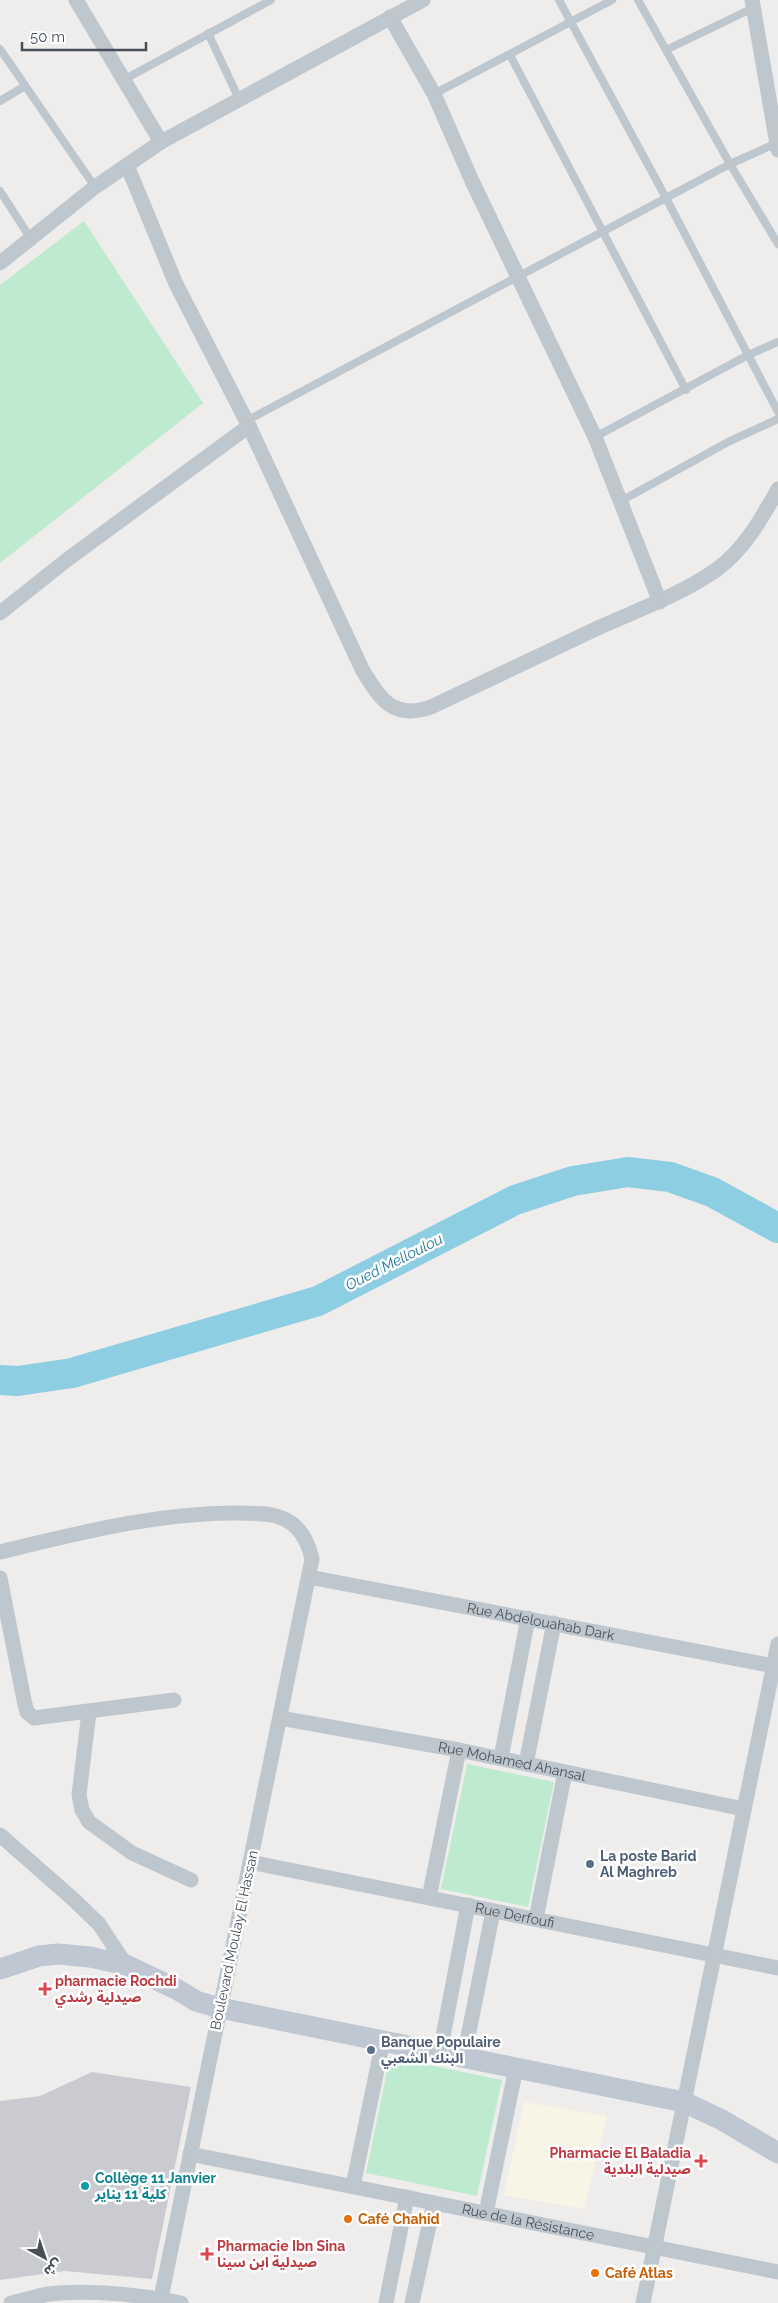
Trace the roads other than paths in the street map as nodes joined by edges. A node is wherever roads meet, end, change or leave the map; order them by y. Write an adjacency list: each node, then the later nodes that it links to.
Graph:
1 (272, 0): 10 (lane)
2 (422, 0): 8 (street)
3 (559, 0): 9 (lane)
4 (612, 0): 9 (lane)
5 (638, 0): 12 (lane)
6 (79, 1): 14 (street)
7 (752, 4): 12 (lane); 20 (street)
8 (390, 17): 16 (street); 17 (street)
9 (571, 22): 13 (lane); 25 (lane)
10 (208, 33): 14 (lane); 17 (lane)
11 (0, 49): 15 (lane)
12 (666, 50): 21 (lane)
13 (510, 55): 16 (lane); 26 (lane)
14 (125, 78): 19 (street)
15 (25, 86): 18 (lane); 23 (lane)
16 (434, 94): 30 (street)
17 (239, 99): 19 (street)
18 (0, 101)
19 (161, 142): 22 (street)
20 (778, 146): 21 (lane)
21 (730, 164): 25 (lane); 28 (lane)
22 (127, 165): 23 (street); 36 (street)
23 (95, 187): 27 (street)
24 (0, 191): 27 (lane)
25 (666, 198): 26 (lane); 32 (lane)
26 (603, 231): 30 (lane); 33 (lane)
27 (31, 239): 29 (street)
28 (778, 244)
29 (0, 264)
30 (519, 276): 36 (lane); 37 (street)
31 (778, 342): 32 (lane)
32 (748, 355): 33 (lane); 34 (lane)
33 (686, 390): 37 (lane)
34 (778, 412)
35 (778, 418): 39 (lane)
36 (248, 424): 40 (street); 41 (street)
37 (595, 437): 39 (street)
38 (778, 489): 40 (street)
39 (621, 501): 40 (street)
40 (660, 602)
41 (0, 613)
42 (0, 1552): 43 (street, Boulevard Moulay El Hassan)
43 (309, 1577): 45 (street, Rue Abdelouahab Dark); 51 (street, Boulevard Moulay El Hassan)
44 (0, 1578): 50 (street)
45 (528, 1618): 46 (street, Rue Abdelouahab Dark); 53 (street)
46 (554, 1623): 48 (street, Rue Abdelouahab Dark); 54 (street)
47 (778, 1644): 48 (street)
48 (774, 1666): 56 (street)
49 (174, 1700): 50 (street)
50 (89, 1712): 59 (street)
51 (280, 1718): 52 (street, Rue Mohamed Ahansal); 58 (street, Boulevard Moulay El Hassan)
52 (459, 1750): 53 (street, Rue Mohamed Ahansal); 60 (street)
53 (501, 1758): 54 (street, Rue Mohamed Ahansal)
54 (526, 1764): 55 (street, Rue Mohamed Ahansal)
55 (565, 1772): 56 (street, Rue Mohamed Ahansal); 63 (street)
56 (744, 1810): 64 (street)
57 (0, 1835): 65 (street)
58 (250, 1862): 60 (street, Rue Derfoufi); 68 (street, Boulevard Moulay El Hassan)
59 (191, 1880)
60 (429, 1898): 61 (street, Rue Derfoufi)
61 (468, 1906): 62 (street, Rue Derfoufi); 70 (street)
62 (493, 1910): 63 (street, Rue Derfoufi); 71 (street)
63 (536, 1919): 64 (street, Rue Derfoufi)
64 (714, 1955): 66 (street, Rue Derfoufi); 73 (street)
65 (126, 1965): 67 (main road); 68 (main road)
66 (778, 1968)
67 (0, 1969)
68 (220, 2008): 69 (main road); 75 (street, Boulevard Moulay El Hassan)
69 (383, 2041): 70 (main road); 76 (street)
70 (440, 2052): 71 (main road)
71 (464, 2057): 72 (main road)
72 (516, 2068): 73 (main road); 79 (street)
73 (684, 2102): 74 (main road); 80 (street)
74 (778, 2153)
75 (190, 2154): 76 (street, Rue de la Résistance); 82 (street, Boulevard Moulay El Hassan)
76 (353, 2186): 77 (street, Rue de la Résistance)
77 (407, 2197): 78 (street, Rue de la Résistance); 85 (street)
78 (434, 2203): 79 (street, Rue de la Résistance); 86 (street)
79 (486, 2213): 80 (street, Rue de la Résistance)
80 (654, 2247): 81 (street, Rue de la Résistance); 87 (street)
81 (778, 2272)
82 (160, 2301): 83 (street); 84 (street)
83 (12, 2303)
84 (181, 2303)
85 (386, 2303)
86 (412, 2303)
87 (643, 2303)

